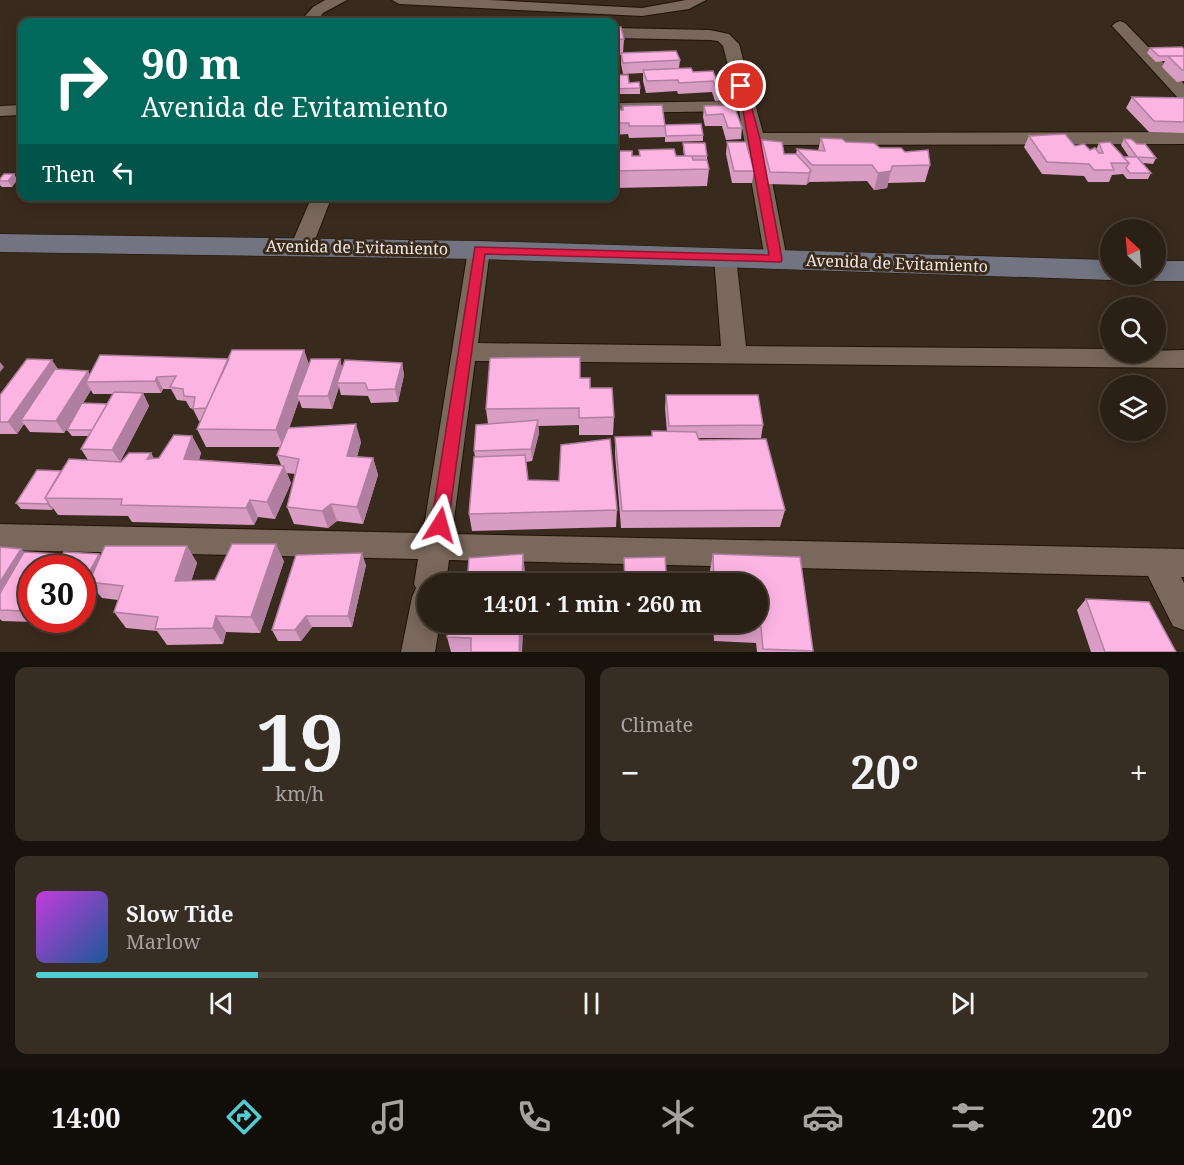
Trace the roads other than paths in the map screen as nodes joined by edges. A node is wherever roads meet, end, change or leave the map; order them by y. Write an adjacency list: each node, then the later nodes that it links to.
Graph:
1 (340, 0): 4 (street)
2 (399, 0): 3 (street)
3 (699, 0)
4 (314, 18)
5 (1120, 26): 7 (street)
6 (618, 33): 8 (street)
7 (1184, 94)
8 (747, 106): 9 (street); 13 (street)
9 (618, 108)
10 (18, 110): 11 (street)
11 (0, 111)
12 (1184, 138): 13 (street)
13 (755, 139): 19 (street)
14 (320, 201): 16 (street)
15 (0, 243): 16 (street, Avenida de Evitamiento)
16 (302, 246): 17 (street, Avenida de Evitamiento)
17 (479, 250): 18 (street, Avenida de Evitamiento); 23 (street)
18 (725, 257): 19 (street, Avenida de Evitamiento); 24 (street)
19 (776, 259): 20 (street, Avenida de Evitamiento)
20 (1100, 270)
21 (1166, 271): 22 (street)
22 (1184, 271)
23 (465, 352): 24 (street); 27 (street)
24 (734, 354): 25 (street)
25 (1184, 359)
26 (0, 537): 27 (street)
27 (437, 547): 28 (street); 29 (street)
28 (1170, 563): 30 (street)
29 (432, 573)
30 (1184, 615)
31 (421, 633): 32 (street)
32 (418, 652)

